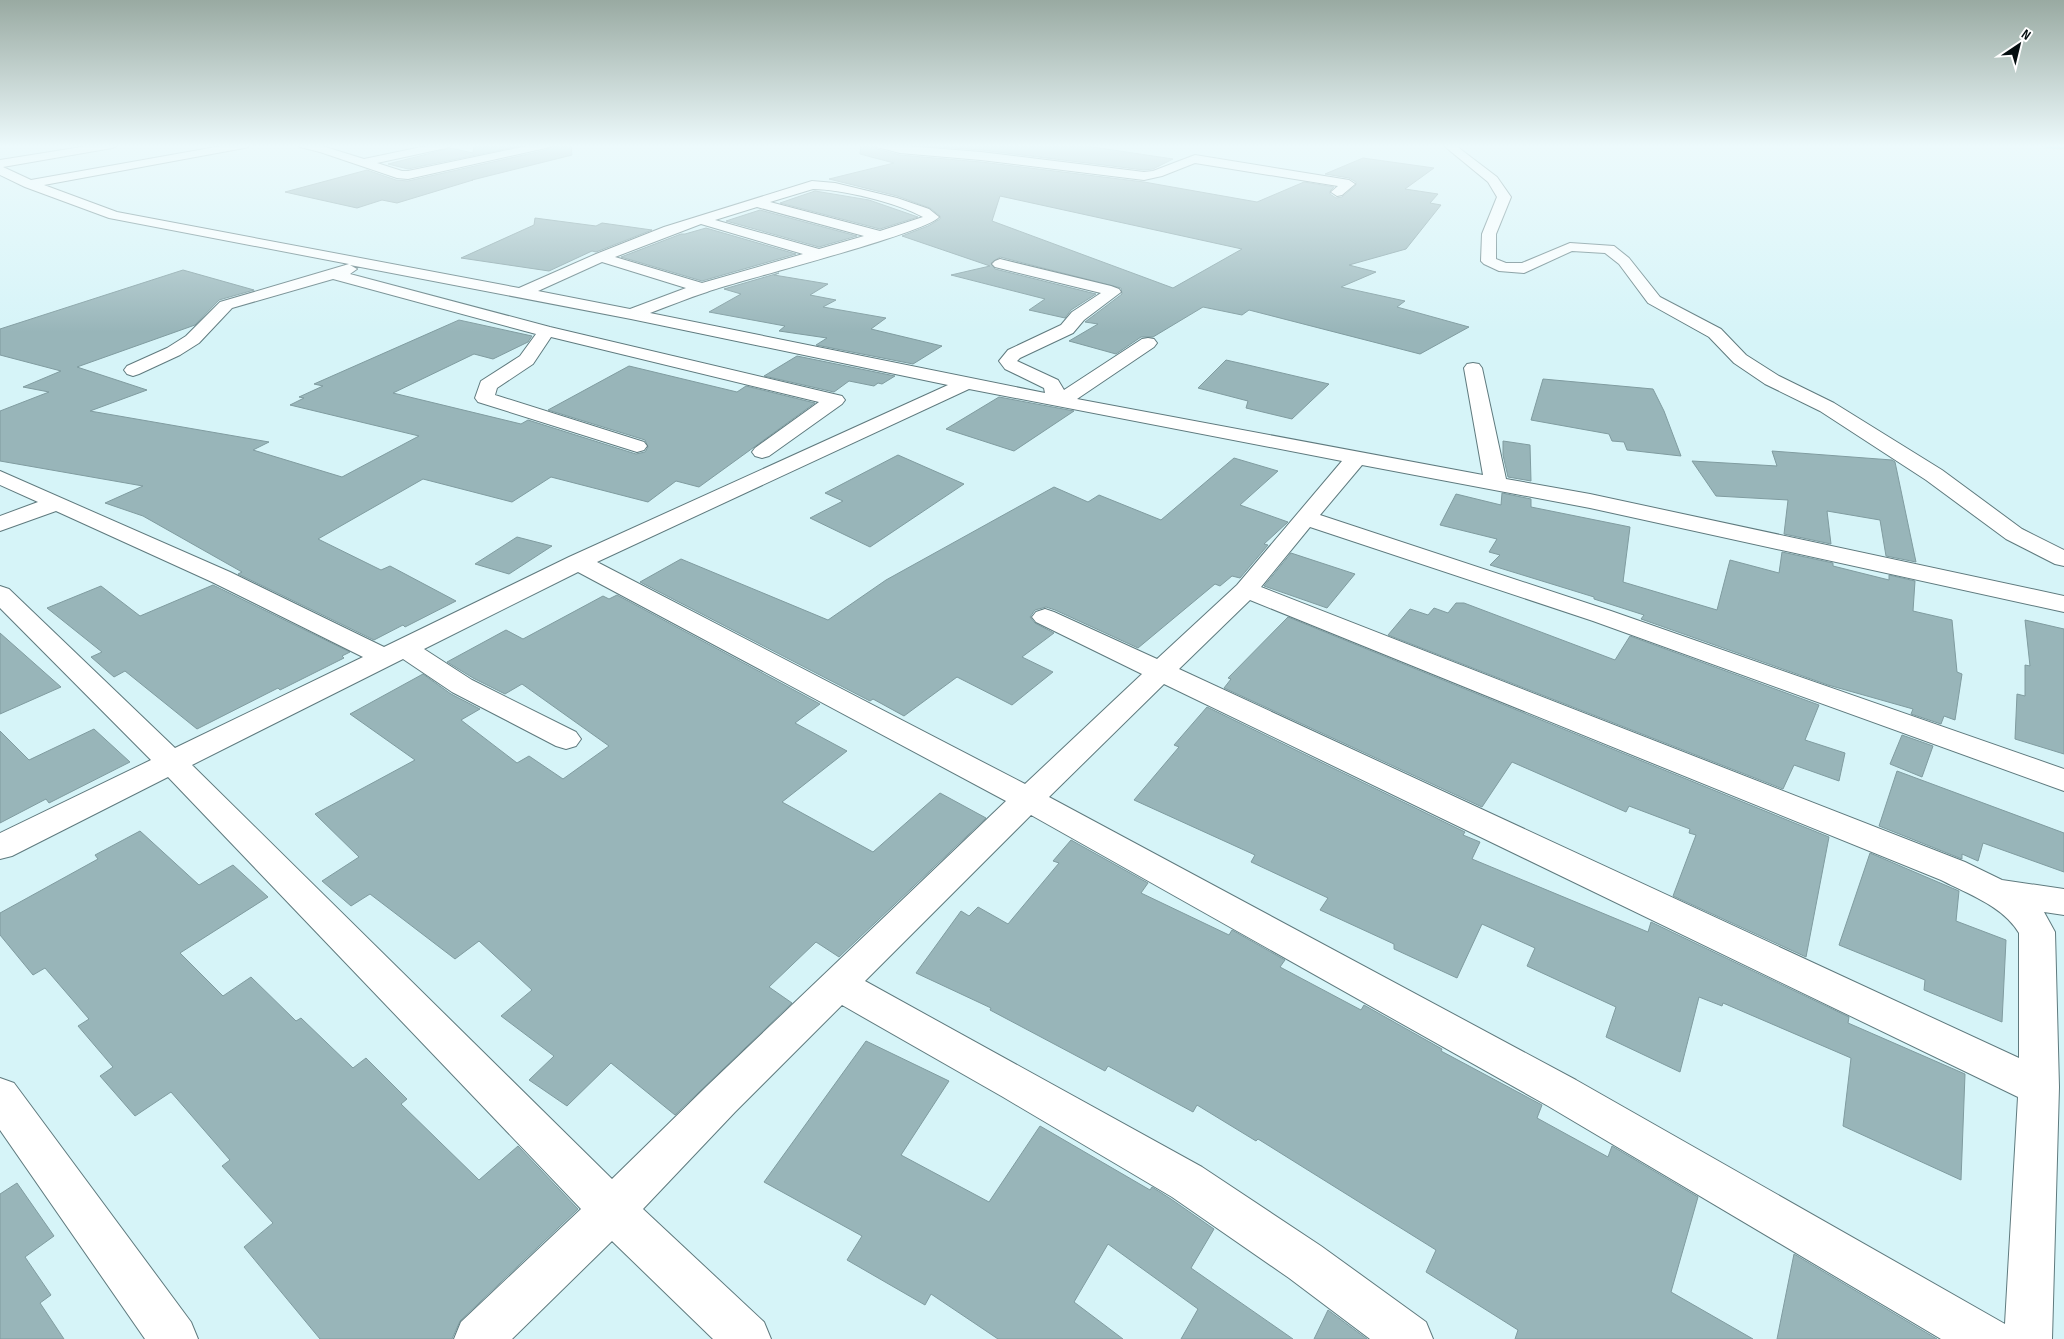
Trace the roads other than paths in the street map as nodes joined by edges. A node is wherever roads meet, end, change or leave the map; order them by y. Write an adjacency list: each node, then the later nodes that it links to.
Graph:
1 (93, 207): 10 (street)
2 (738, 207): 6 (street)
3 (774, 207): 7 (street)
4 (907, 207): 7 (street)
5 (1500, 207): 30 (street)
6 (701, 220): 8 (street); 9 (street)
7 (881, 236): 8 (street)
8 (820, 254): 13 (street)
9 (601, 257): 13 (street); 14 (street)
10 (367, 263): 12 (street); 14 (street)
11 (1000, 264): 21 (street)
12 (333, 274): 16 (street); 19 (street)
13 (702, 288): 15 (street)
14 (521, 293): 15 (street)
15 (631, 314): 20 (street)
16 (546, 331): 22 (street); 23 (street)
17 (1148, 343): 21 (street)
18 (1473, 368): 26 (street)
19 (133, 370)
20 (967, 383): 21 (street); 31 (street)
21 (1055, 401): 24 (street)
22 (637, 446)
23 (762, 452)
24 (1356, 458): 26 (street); 28 (street)
25 (0, 477): 27 (street)
26 (1496, 484): 34 (street)
27 (57, 503): 29 (street); 36 (street)
28 (1305, 518): 32 (street); 40 (street)
29 (0, 524)
30 (2064, 558)
31 (578, 562): 36 (street); 41 (street)
32 (1246, 590): 37 (street); 43 (street)
33 (0, 594): 39 (street)
34 (2064, 604)
35 (1045, 617): 37 (street)
36 (394, 652): 38 (street); 39 (street)
37 (1161, 673): 41 (street); 46 (street)
38 (566, 739)
39 (172, 763): 42 (street); 48 (street)
40 (2064, 780)
41 (1028, 799): 45 (street); 53 (street)
42 (0, 848)
43 (1998, 893): 44 (street); 46 (street)
44 (2064, 902)
45 (839, 985): 48 (street); 52 (street)
46 (2039, 1087): 54 (street)
47 (0, 1096): 49 (street)
48 (612, 1210): 50 (street); 51 (street)
49 (174, 1339)
50 (478, 1339)
51 (747, 1339)
52 (1408, 1339)
53 (1988, 1339)
54 (2028, 1339)

